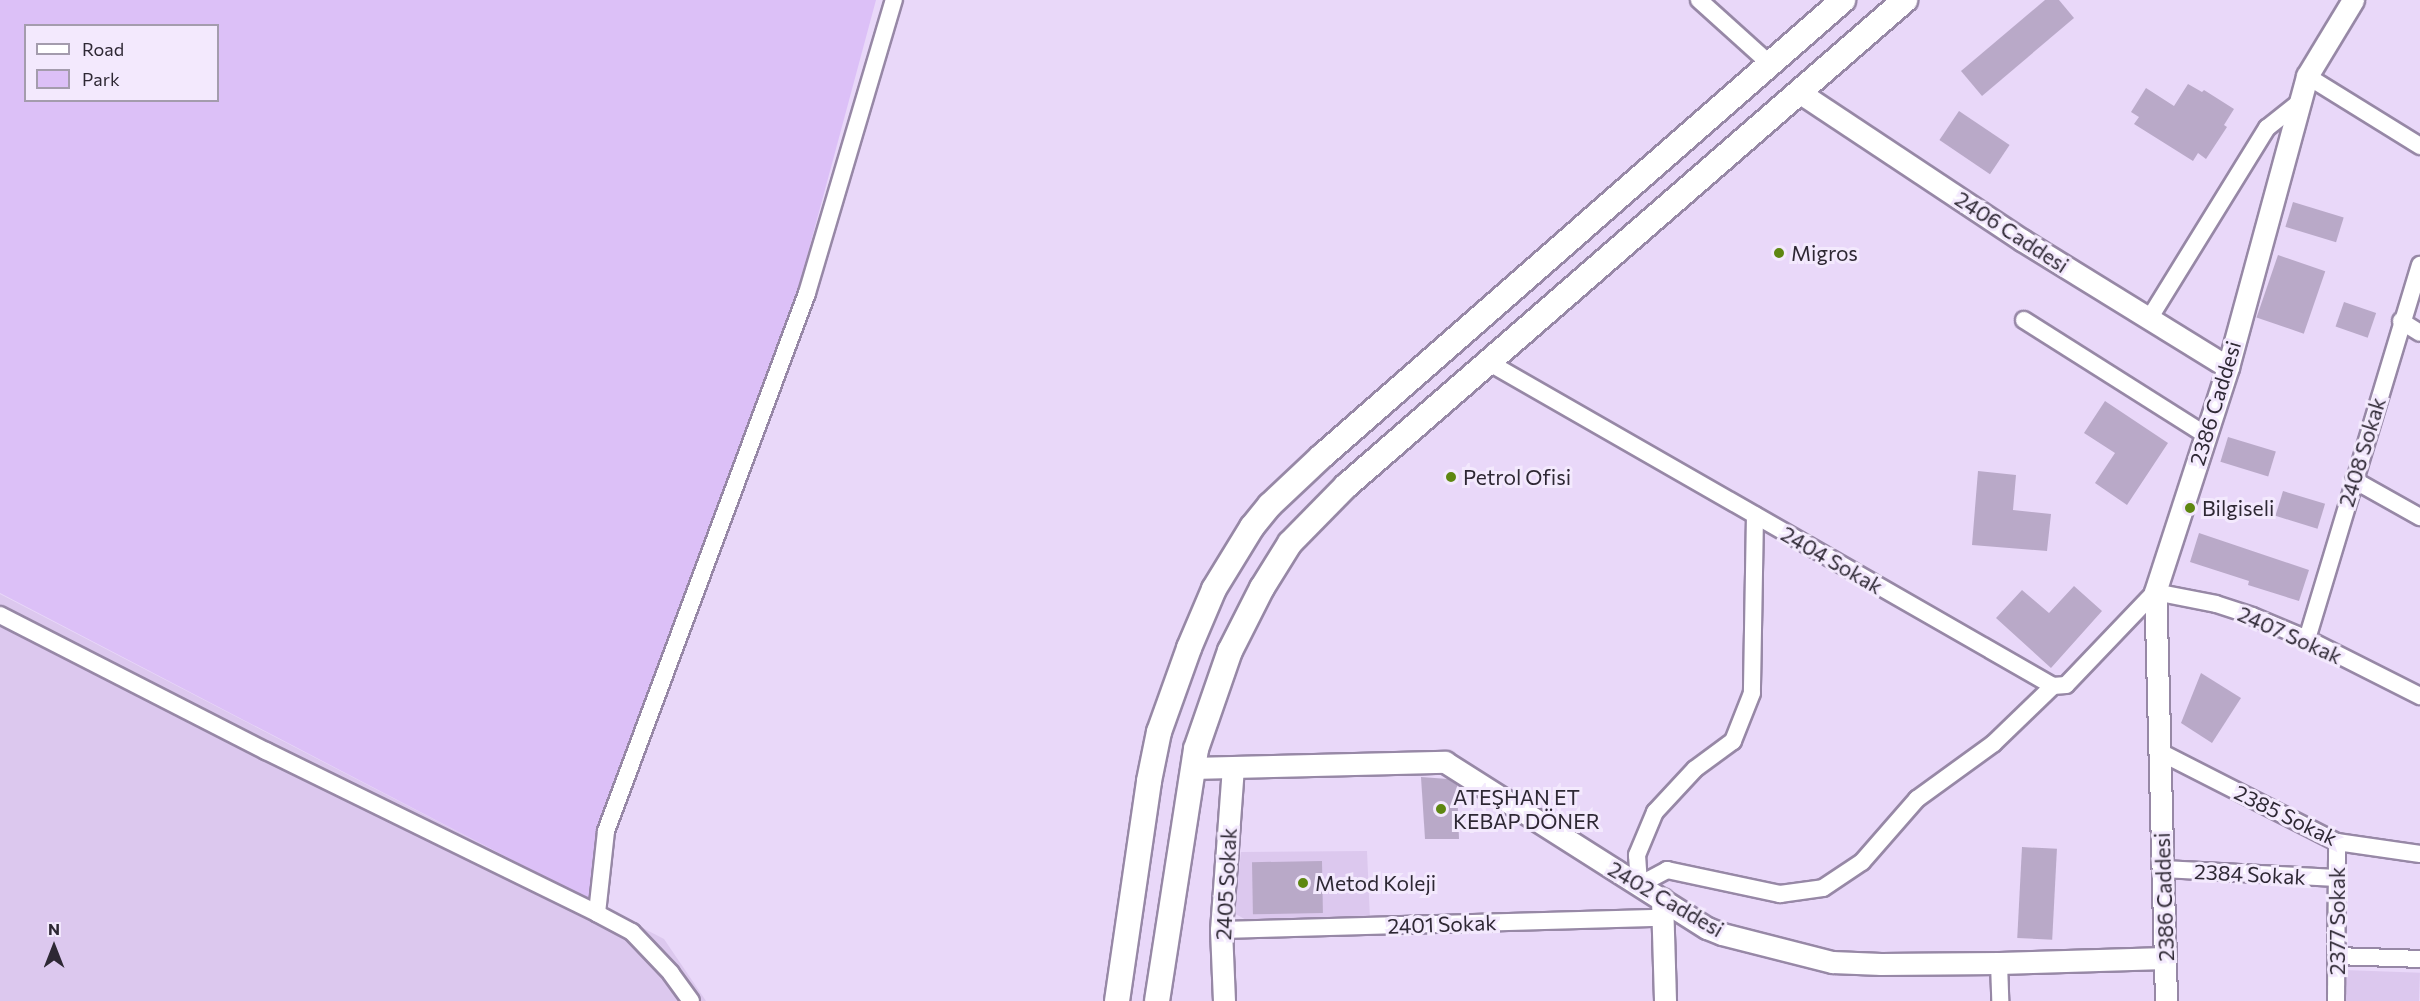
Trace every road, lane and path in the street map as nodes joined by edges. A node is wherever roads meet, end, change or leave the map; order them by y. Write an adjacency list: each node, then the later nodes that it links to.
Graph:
1 (894, 0): 36 (street)
2 (1699, 0): 6 (street)
3 (1843, 0): 6 (main road)
4 (1905, 0): 8 (main road)
5 (2353, 0): 7 (street, 2386 Caddesi)
6 (1770, 64): 8 (main road); 43 (main road)
7 (2307, 76): 9 (street, 2386 Caddesi); 10 (street)
8 (1799, 92): 12 (street, 2406 Caddesi); 16 (main road)
9 (2301, 101): 12 (street); 17 (street, 2386 Caddesi)
10 (2420, 147)
11 (2420, 265): 14 (street, 2408 Sokak)
12 (2150, 319): 17 (street, 2406 Caddesi)
13 (2024, 320): 18 (street)
14 (2401, 321): 15 (street); 19 (street, 2408 Sokak)
15 (2420, 333)
16 (1488, 363): 20 (street, 2404 Sokak); 29 (main road)
17 (2228, 367): 18 (street, 2386 Caddesi)
18 (2206, 435): 22 (street, 2386 Caddesi)
19 (2354, 480): 21 (street); 24 (street, 2408 Sokak)
20 (1755, 515): 25 (street, 2404 Sokak); 34 (street)
21 (2420, 517)
22 (2155, 592): 24 (street, 2407 Sokak); 25 (street); 27 (street, 2386 Caddesi)
23 (0, 615): 36 (street)
24 (2307, 639): 26 (street, 2407 Sokak)
25 (2053, 686): 34 (street)
26 (2420, 696)
27 (2160, 752): 30 (street, 2385 Sokak); 32 (street, 2386 Caddesi)
28 (1233, 767): 29 (street, 2402 Caddesi); 34 (street, 2402 Caddesi); 37 (street, 2405 Sokak)
29 (1192, 768): 44 (main road)
30 (2337, 842): 31 (street, 2385 Sokak); 33 (street, 2377 Sokak)
31 (2420, 854)
32 (2163, 869): 33 (street, 2384 Sokak); 39 (street, 2386 Caddesi)
33 (2337, 878): 38 (street, 2377 Sokak)
34 (1639, 885): 35 (street, 2402 Caddesi)
35 (1662, 908): 37 (street, 2401 Sokak); 41 (street, 2402 Caddesi); 46 (street)
36 (597, 913): 42 (street)
37 (1221, 930): 45 (street, 2405 Sokak)
38 (2336, 956): 40 (street); 49 (street, 2377 Sokak)
39 (2165, 958): 41 (street, 2402 Caddesi); 48 (street, 2386 Caddesi)
40 (2420, 959)
41 (1999, 963): 47 (street)
42 (692, 1001)
43 (1117, 1001)
44 (1157, 1001)
45 (1224, 1001)
46 (1665, 1001)
47 (2000, 1001)
48 (2166, 1001)
49 (2336, 1001)

